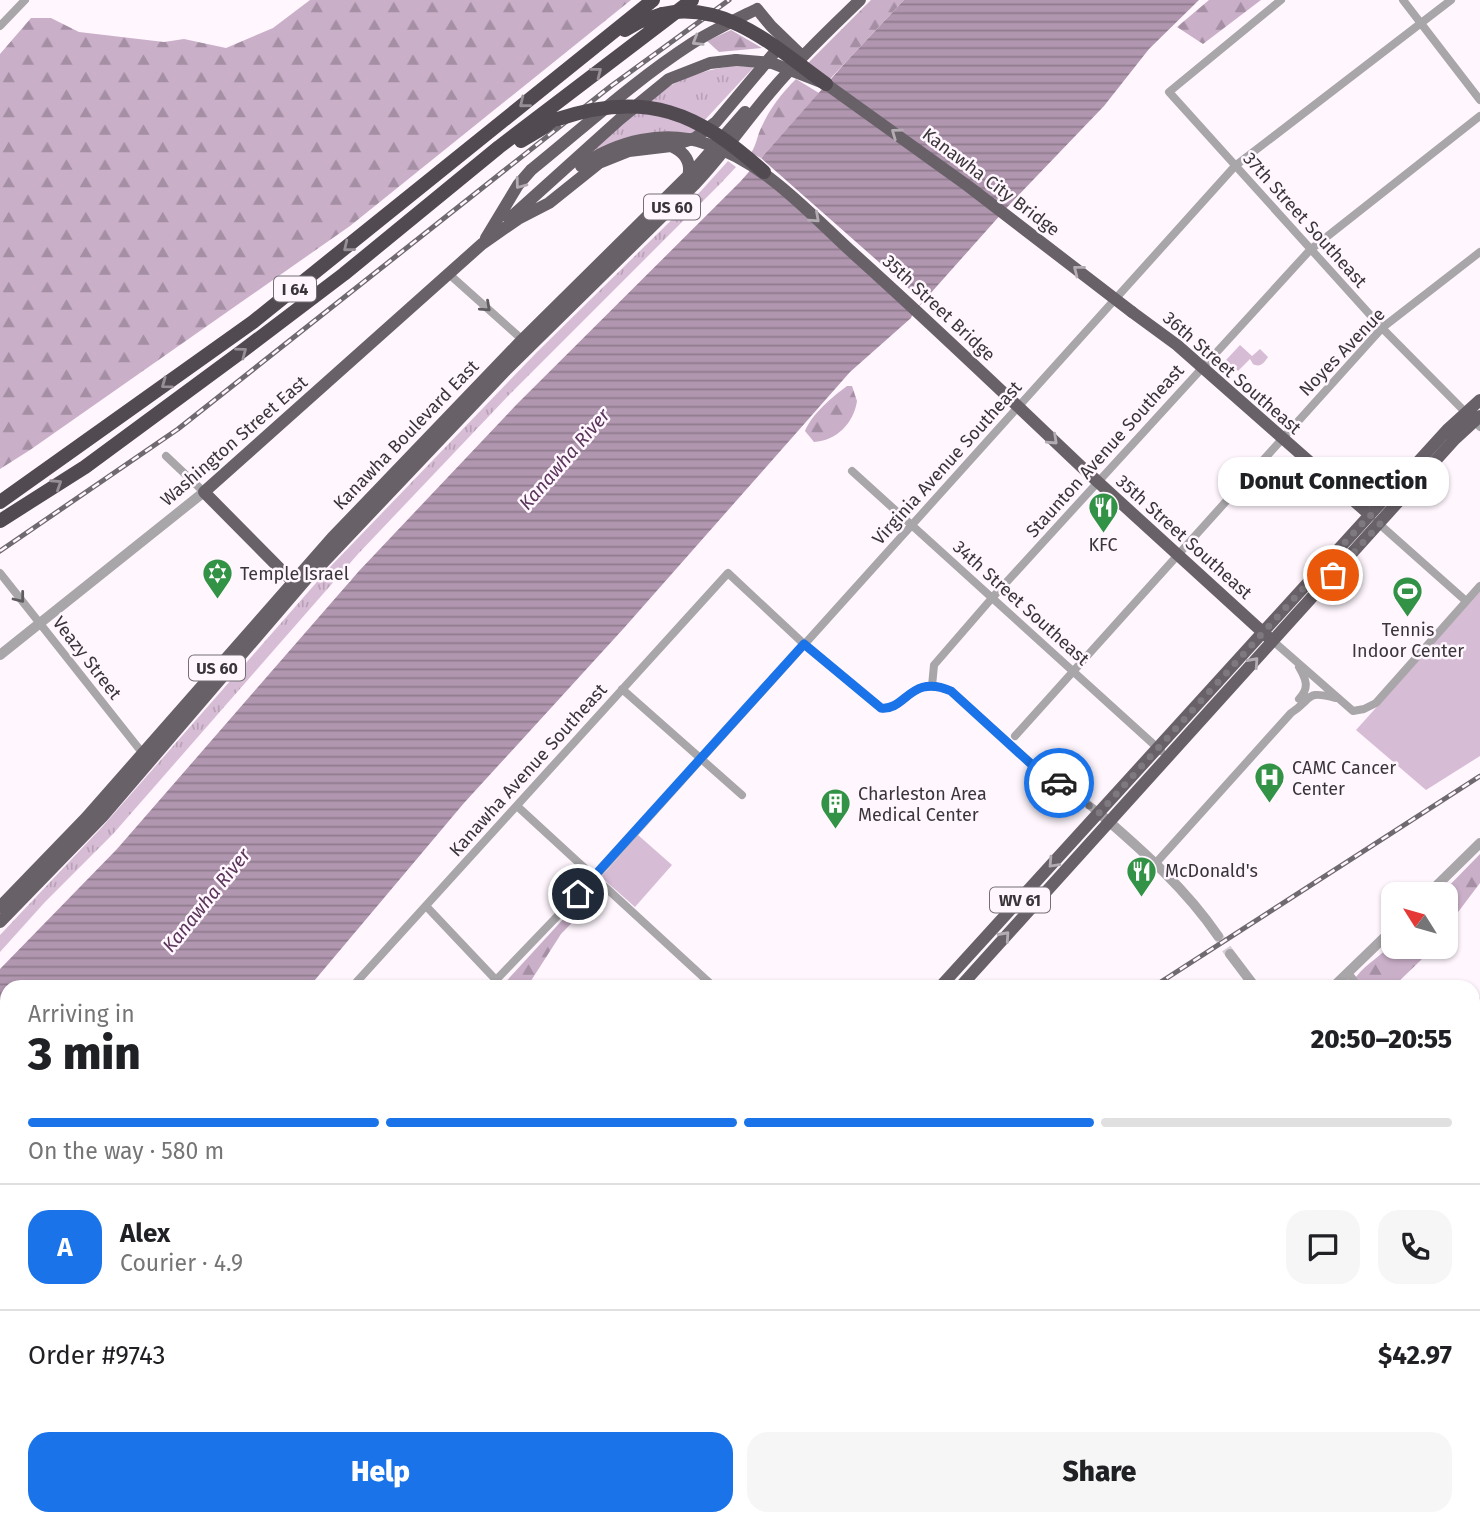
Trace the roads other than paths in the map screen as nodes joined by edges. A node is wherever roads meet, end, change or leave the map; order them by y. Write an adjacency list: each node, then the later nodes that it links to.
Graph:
1 (25, 0): 11 (street)
2 (653, 0): 14 (highway, I 64)
3 (692, 0): 22 (highway, I 64, one-way to 3)
4 (850, 0): 13 (main road, Kanawha Boulevard East / US 60)
5 (860, 0): 13 (main road, Kanawha Boulevard East / US 60)
6 (1282, 0): 19 (street, 37th Street Southeast)
7 (1402, 0): 10 (street)
8 (1451, 0): 10 (street, Virginia Avenue Southeast)
9 (755, 4): 12 (main road); 24 (main road, Washington Street East, one-way to 24)
10 (1420, 23): 16 (street); 19 (street, Virginia Avenue Southeast)
11 (0, 26)
12 (785, 40): 13 (main road); 18 (main road, Washington Street East)
13 (800, 54): 21 (main road, Kanawha Boulevard East / US 60); 30 (main road, Kanawha Boulevard East / US 60)
14 (577, 60): 15 (highway, bridge); 42 (highway, I 64, one-way to 42)
15 (827, 84): 24 (main road, Kanawha City Bridge, bridge); 28 (main road, Kanawha City Bridge, one-way to 15, bridge)
16 (1480, 100)
17 (1480, 116): 25 (street, Staunton Avenue Southeast)
18 (671, 146): 21 (main road); 23 (main road, Washington Street East)
19 (1235, 166): 25 (street, 37th Street Southeast); 45 (street, Virginia Avenue Southeast)
20 (764, 172): 22 (highway, bridge); 23 (main road, 35th Street Bridge, bridge); 37 (main road, 35th Street Bridge, one-way to 37, bridge)
21 (688, 177): 30 (main road, Kanawha Boulevard East / US 60)
22 (448, 190): 44 (highway, I 64, one-way to 22)
23 (518, 219): 24 (main road, Washington Street East)
24 (482, 244): 27 (main road, Washington Street East)
25 (1310, 250): 29 (street, 37th Street Southeast); 31 (street, Staunton Avenue Southeast)
26 (1480, 252): 29 (street, Noyes Avenue)
27 (450, 275): 30 (street, one-way to 30); 41 (main road, Washington Street East)
28 (1132, 312): 31 (main road, 36th Street Southeast)
29 (1382, 328): 33 (street, 37th Street Southeast); 34 (street, Noyes Avenue)
30 (526, 344): 47 (main road, Kanawha Boulevard East / US 60); 49 (main road, Kanawha Boulevard East / US 60)
31 (1201, 368): 34 (main road, 36th Street Southeast); 39 (street, Staunton Avenue Southeast)
32 (1480, 400): 33 (main road, WV 61)
33 (1475, 419): 38 (main road, WV 61); 43 (main road, WV 61)
34 (1282, 438): 40 (main road, 36th Street Southeast); 46 (street, Noyes Avenue)
35 (166, 456): 41 (street)
36 (852, 471): 45 (street, 34th Street Southeast)
37 (1087, 472): 39 (main road, 35th Street Southeast)
38 (1400, 482): 40 (main road); 43 (main road, WV 61)
39 (1099, 483): 46 (main road, 35th Street Southeast); 51 (street, Staunton Avenue Southeast)
40 (1340, 490): 43 (main road, 36th Street Southeast)
41 (204, 492): 49 (main road); 53 (street, Washington Street East)
42 (0, 502)
43 (1375, 520): 52 (street, 36th Street Southeast); 55 (main road, WV 61); 56 (main road, WV 61)
44 (0, 521)
45 (912, 526): 51 (street, 34th Street Southeast); 57 (street, Virginia Avenue Southeast)
46 (1178, 554): 55 (main road, 35th Street Southeast); 60 (street, Noyes Avenue)
47 (320, 567): 49 (main road, Kanawha Boulevard East / US 60); 54 (main road, Kanawha Boulevard East / US 60)
48 (0, 573): 53 (street, Veazy Street, one-way to 53)
49 (295, 584): 54 (main road, Kanawha Boulevard East / US 60); 67 (main road, Kanawha Boulevard East / US 60)
50 (1480, 586): 52 (street)
51 (992, 598): 60 (street, 34th Street Southeast); 61 (street, Staunton Avenue Southeast)
52 (1466, 601): 63 (street, 35th Street Southeast)
53 (40, 624): 58 (street, Washington Street East); 67 (street, Veazy Street)
54 (264, 629): 67 (main road, Kanawha Boulevard East / US 60)
55 (1262, 631): 56 (main road, 35th Street Southeast); 66 (main road, WV 61)
56 (1273, 641): 59 (street, 35th Street Southeast); 66 (main road, WV 61, one-way to 56)
57 (804, 644): 61 (street); 62 (street, Kanawha Avenue Southeast); 68 (street, Virginia Avenue Southeast)
58 (0, 655)
59 (1296, 661): 63 (street, 35th Street Southeast); 64 (street)
60 (1073, 671): 65 (street, Noyes Avenue); 66 (street, 34th Street Southeast)
61 (932, 686): 71 (street)
62 (622, 689): 68 (street); 70 (street, Kanawha Avenue Southeast)
63 (1339, 699): 64 (street)
64 (1291, 713): 74 (street)
65 (1015, 736)
66 (1163, 753): 71 (main road, WV 61); 72 (main road, WV 61)
67 (146, 759): 77 (main road, Kanawha Boulevard East / US 60); 79 (main road, Kanawha Boulevard East / US 60)
68 (701, 759): 69 (street); 75 (street, Virginia Avenue Southeast)
69 (742, 795)
70 (517, 806): 75 (street); 78 (street, Kanawha Avenue Southeast)
71 (1099, 813): 72 (street); 86 (main road, WV 61, one-way to 86)
72 (1110, 822): 74 (street); 87 (main road, WV 61, one-way to 72)
73 (1480, 844): 76 (street)
74 (1155, 864): 80 (street)
75 (595, 877): 78 (street, Virginia Avenue Southeast); 85 (street)
76 (1440, 882)
77 (0, 906)
78 (426, 906): 84 (street, Kanawha Avenue Southeast)
79 (0, 922)
80 (1218, 936)
81 (1381, 941): 83 (street)
82 (1230, 954): 88 (street)
83 (1348, 973): 89 (street); 90 (street)
84 (358, 980)
85 (706, 980)
86 (946, 980)
87 (966, 980)
88 (1250, 980)
89 (1340, 980)
90 (1354, 980)

